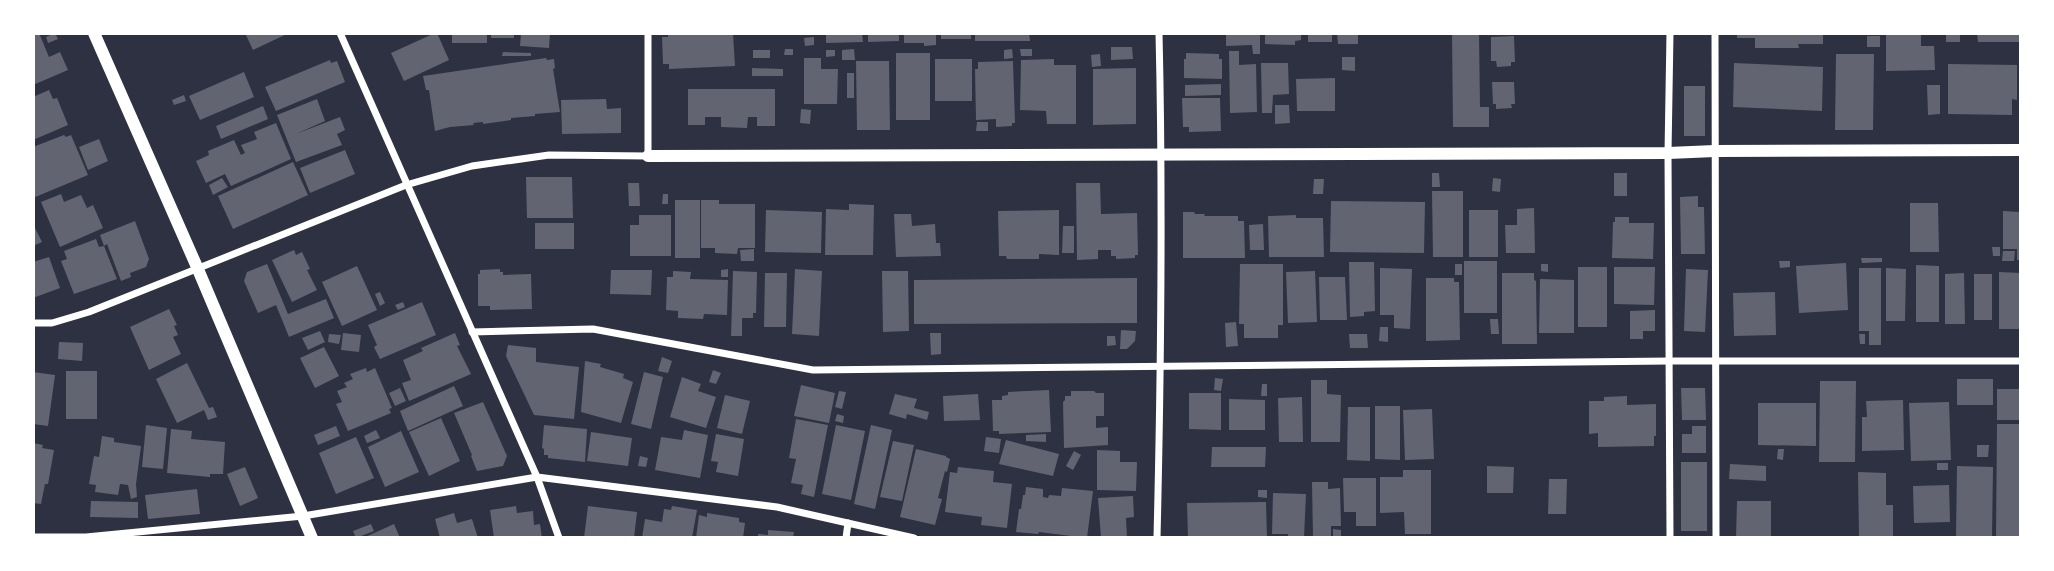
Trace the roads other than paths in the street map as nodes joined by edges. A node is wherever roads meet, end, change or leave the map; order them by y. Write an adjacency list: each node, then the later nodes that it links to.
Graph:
1 (94, 33): 13 (street)
2 (340, 33): 12 (street)
3 (648, 33): 11 (street)
4 (1159, 33): 10 (street)
5 (1670, 33): 9 (street)
6 (1715, 33): 8 (street)
7 (2021, 150): 8 (street)
8 (1715, 151): 9 (street); 17 (street)
9 (1668, 153): 10 (street); 16 (street)
10 (1162, 154): 11 (street); 19 (street)
11 (648, 156): 12 (street)
12 (406, 185): 13 (street); 15 (street)
13 (197, 267): 14 (street); 21 (street)
14 (33, 323)
15 (472, 332): 19 (street); 20 (street)
16 (1671, 361): 17 (street); 19 (street); 30 (street)
17 (1715, 361): 18 (street); 31 (street)
18 (2021, 361)
19 (1161, 365): 29 (street)
20 (537, 477): 21 (street); 22 (street); 26 (street)
21 (303, 516): 24 (street); 25 (street)
22 (848, 523): 27 (street); 28 (street)
23 (33, 537): 24 (street)
24 (86, 537)
25 (312, 538)
26 (559, 538)
27 (846, 538)
28 (914, 538)
29 (1157, 538)
30 (1670, 538)
31 (1716, 538)

